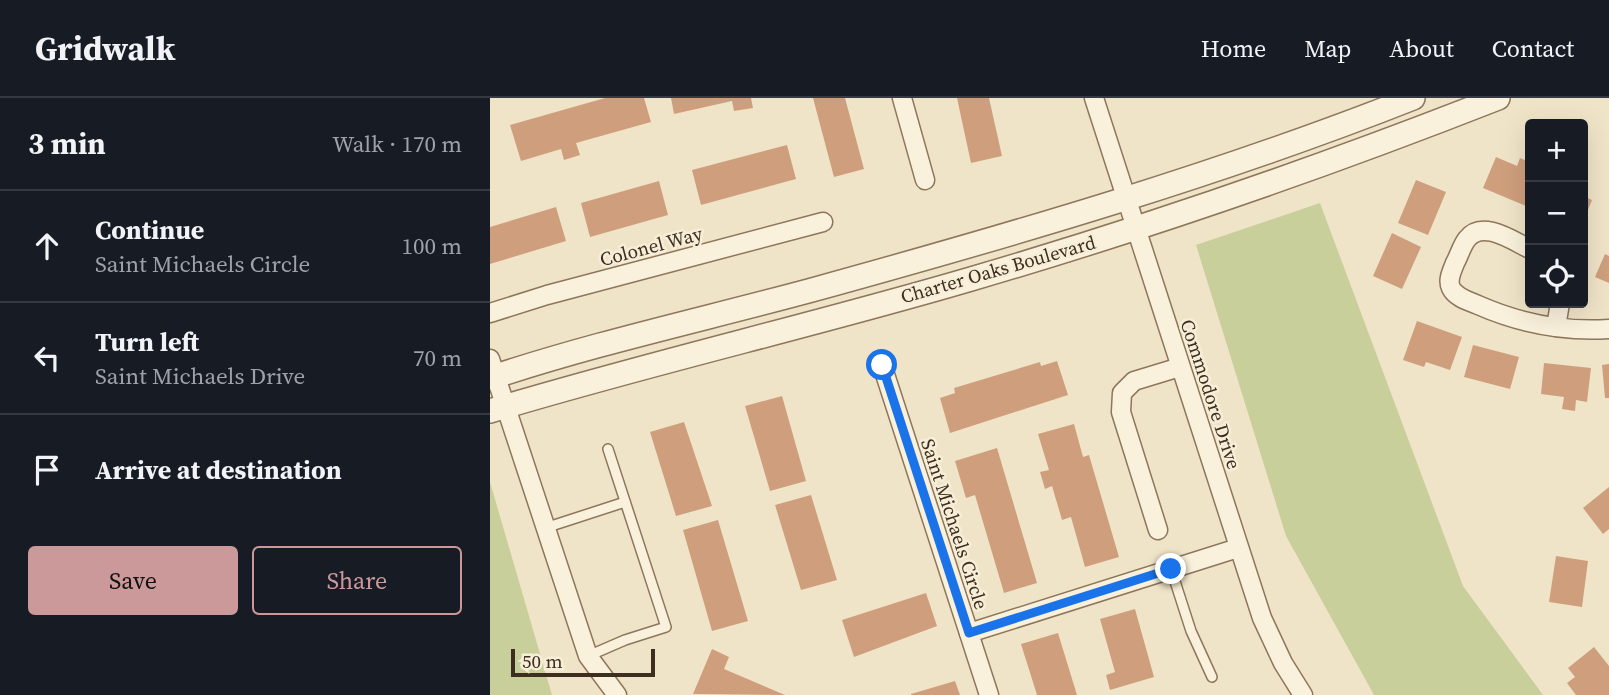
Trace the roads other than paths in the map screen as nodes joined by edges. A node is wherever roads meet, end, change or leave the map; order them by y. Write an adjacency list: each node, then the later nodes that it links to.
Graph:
1 (902, 98): 5 (street)
2 (1094, 98): 6 (street, Commodore Drive)
3 (1413, 98): 6 (street, Charter Oaks Boulevard)
4 (1498, 98): 8 (street, Charter Oaks Boulevard)
5 (925, 180)
6 (1126, 199): 8 (street, Commodore Drive); 16 (street, Charter Oaks Boulevard)
7 (823, 222): 11 (street, Colonel Way)
8 (1136, 228): 15 (street, Commodore Drive); 17 (street, Charter Oaks Boulevard)
9 (1525, 247): 12 (street)
10 (1559, 308): 12 (street)
11 (490, 313)
12 (1556, 327): 13 (street)
13 (1609, 329)
14 (882, 365): 24 (street, Saint Michaels Circle)
15 (1180, 367): 21 (street); 22 (street, Commodore Drive)
16 (492, 372): 17 (street)
17 (498, 409): 20 (street)
18 (608, 449): 19 (lane)
19 (625, 502): 20 (lane); 25 (lane)
20 (545, 528): 25 (street)
21 (1158, 530)
22 (1238, 548): 23 (street); 29 (street, Commodore Drive)
23 (1171, 569): 24 (street); 26 (lane)
24 (969, 633): 28 (street, Saint Michaels Circle)
25 (588, 656): 27 (street)
26 (1212, 677)
27 (617, 695)
28 (989, 695)
29 (1303, 695)

